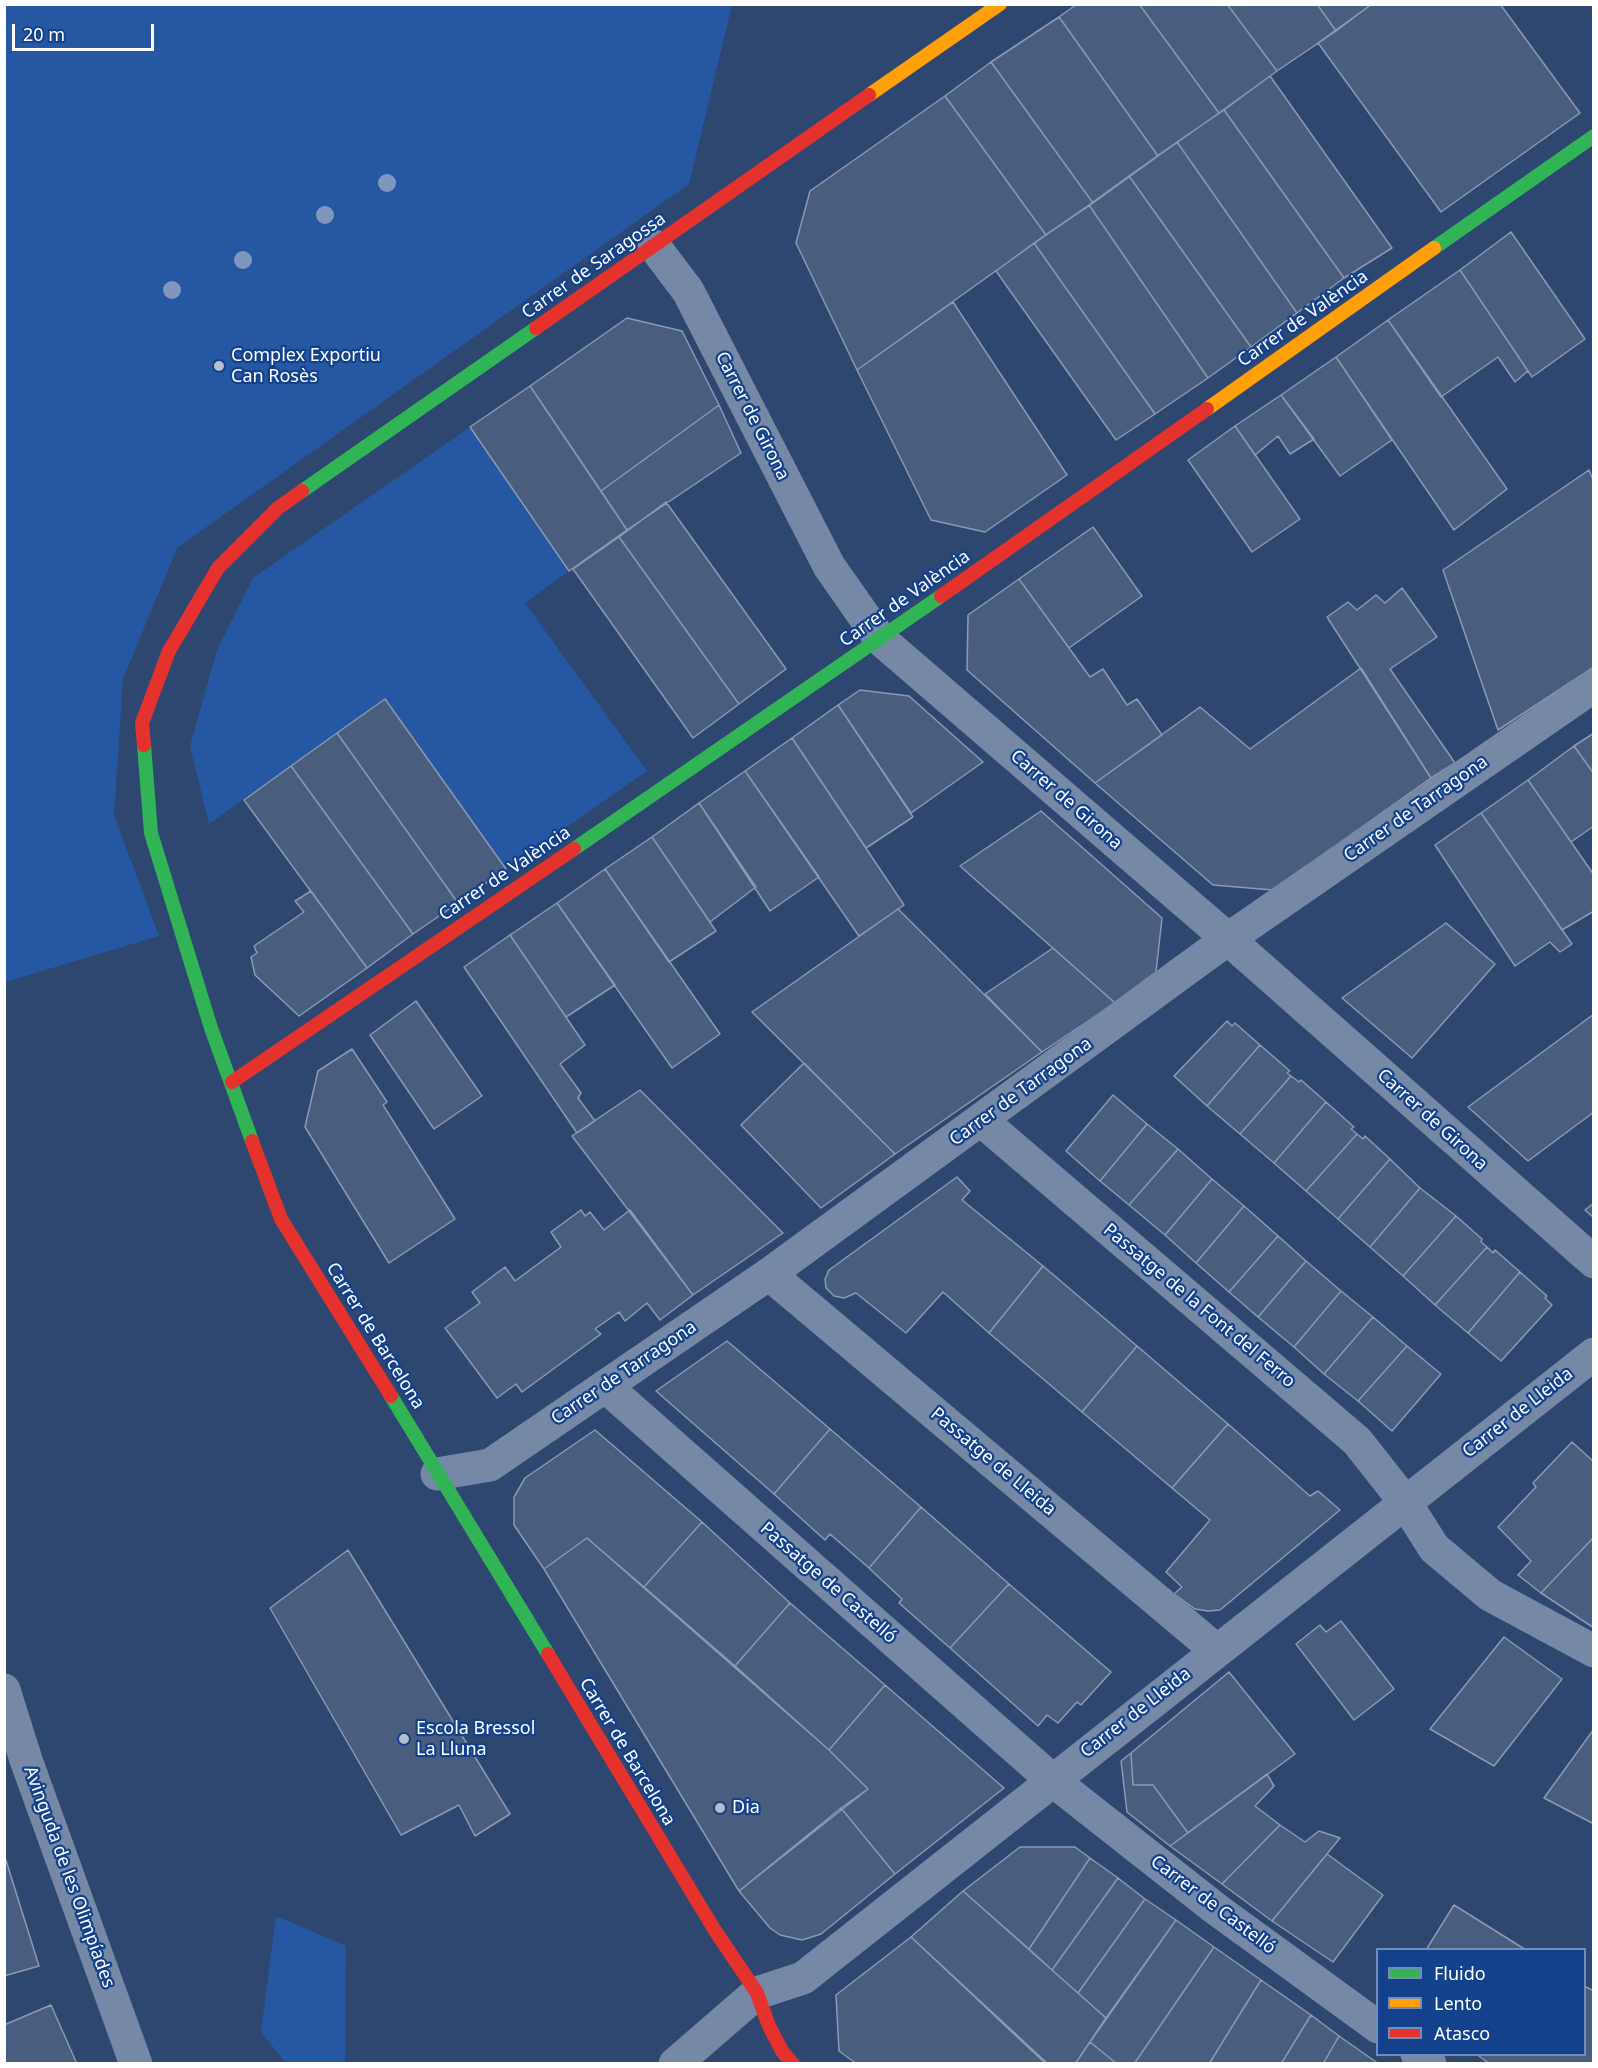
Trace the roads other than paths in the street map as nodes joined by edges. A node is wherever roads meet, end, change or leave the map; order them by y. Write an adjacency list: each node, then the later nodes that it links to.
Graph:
1 (1000, 4): 3 (street, Carrer de Saragossa)
2 (1593, 136): 5 (street, Carrer de València)
3 (654, 246): 4 (street, Carrer de Saragossa); 5 (street, Carrer de Girona)
4 (218, 568): 8 (street, Carrer de Barcelona)
5 (879, 639): 7 (street, Carrer de Girona); 8 (street, Carrer de València)
6 (1593, 686): 7 (street, Carrer de Tarragona)
7 (1228, 939): 9 (street, Carrer de Tarragona); 10 (street, Carrer de Girona)
8 (232, 1083): 14 (street, Carrer de Barcelona)
9 (982, 1121): 11 (street, Carrer de Tarragona); 15 (street, Passatge de la Font del Ferro)
10 (1593, 1262)
11 (769, 1274): 13 (street, Carrer de Tarragona); 16 (street, Passatge de Lleida)
12 (1593, 1354): 15 (street, Carrer de Lleida)
13 (605, 1386): 14 (street, Carrer de Tarragona); 19 (street, Passatge de Castelló)
14 (437, 1474): 20 (street, Carrer de Barcelona)
15 (1405, 1502): 16 (street, Carrer de Lleida); 17 (street, Passatge de la Font del Ferro)
16 (1216, 1650): 19 (street, Carrer de Lleida)
17 (1593, 1651)
18 (4, 1690): 22 (street, Avinguda de les Olimpíades)
19 (1052, 1780): 20 (street, Carrer de Lleida); 21 (street, Carrer de Castelló)
20 (757, 1993): 23 (street, Carrer de Lleida); 24 (street, Carrer de Barcelona)
21 (1376, 2026)
22 (136, 2064)
23 (675, 2064)
24 (793, 2064)

